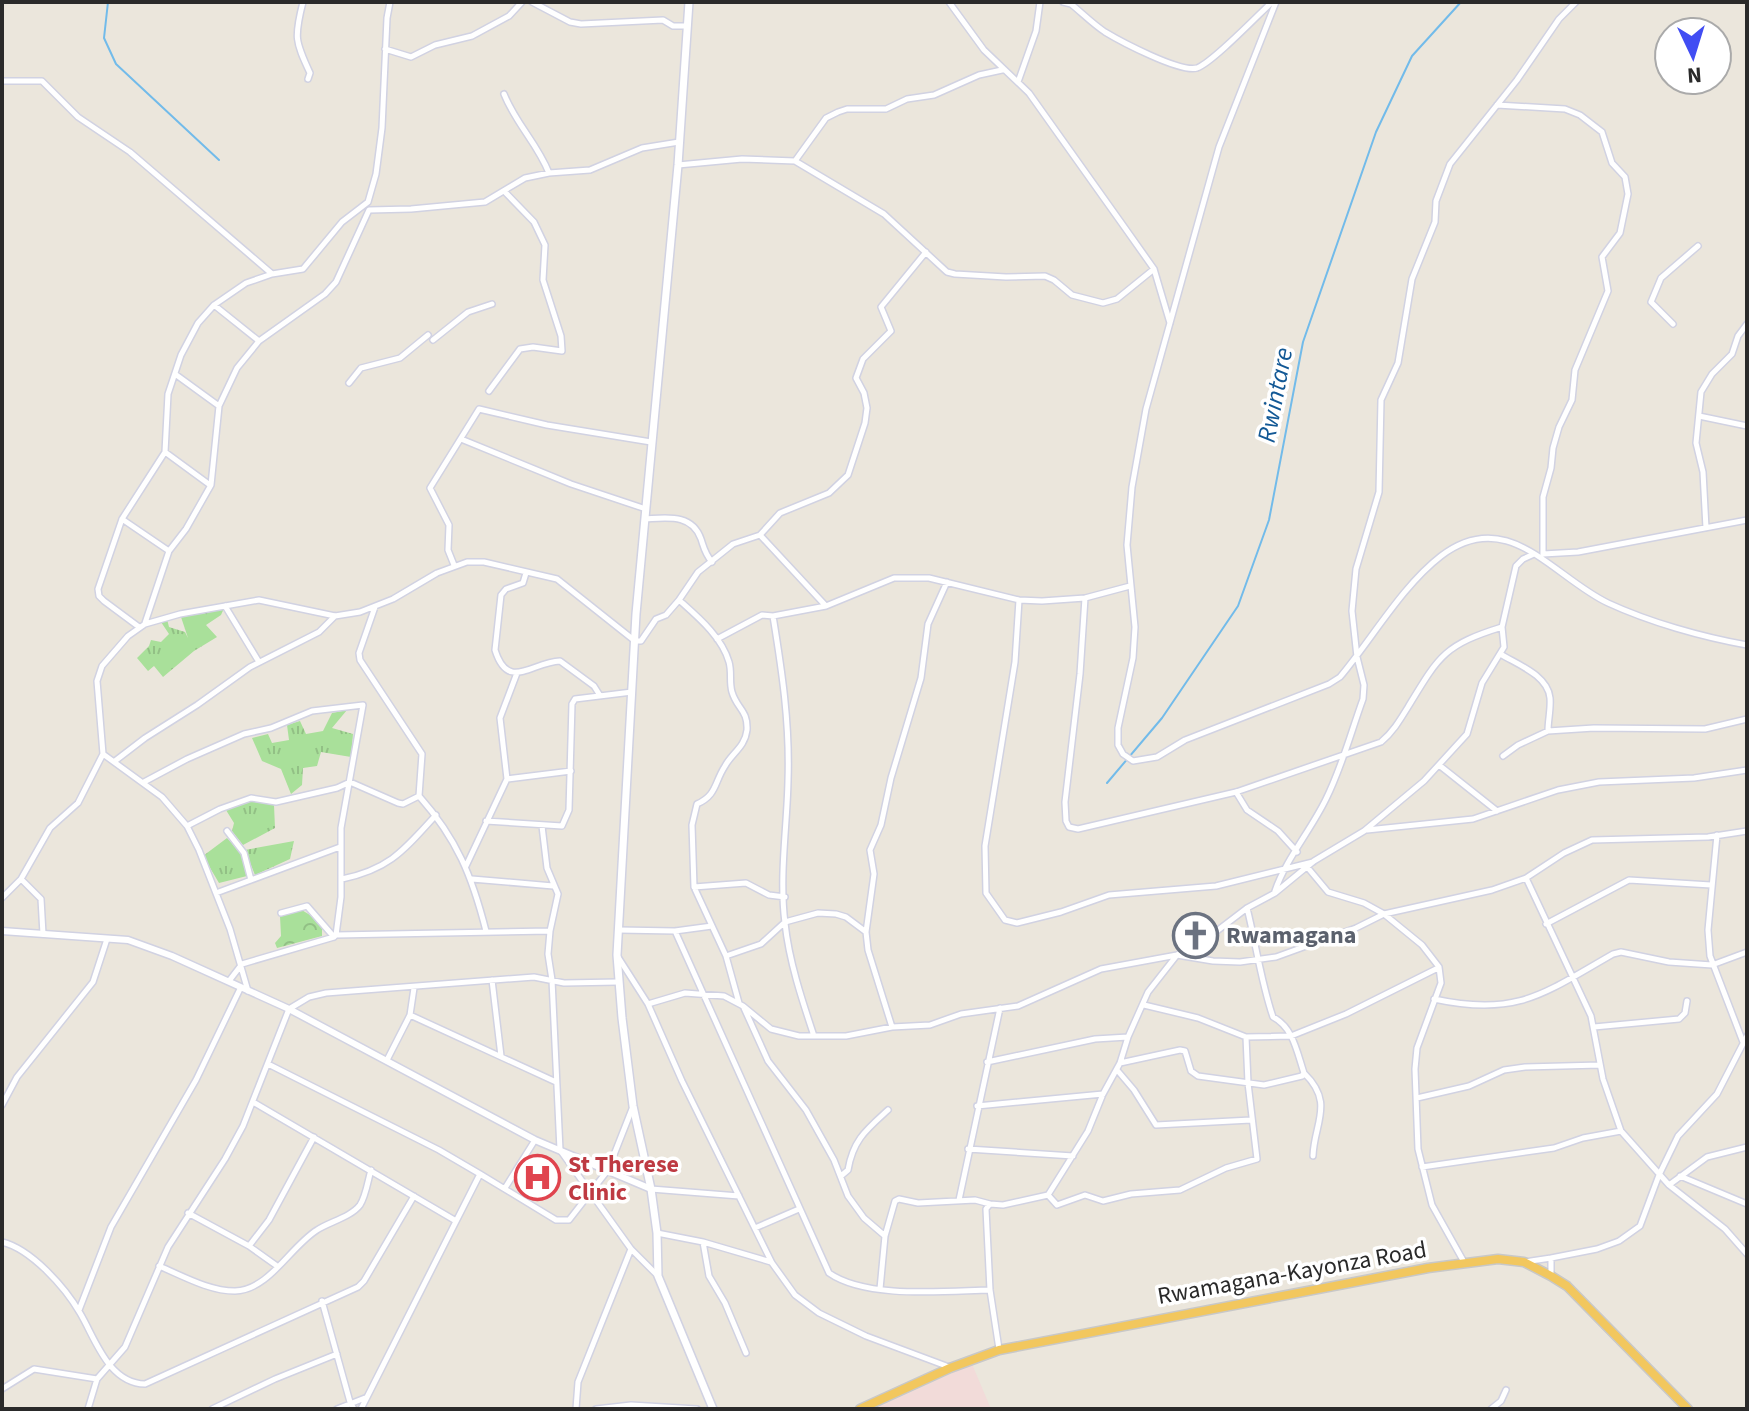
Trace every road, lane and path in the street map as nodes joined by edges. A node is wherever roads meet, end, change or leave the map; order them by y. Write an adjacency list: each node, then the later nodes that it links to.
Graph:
1 (303, 2): 14 (street)
2 (390, 2): 12 (street)
3 (522, 2): 12 (street)
4 (532, 2): 11 (street)
5 (689, 2): 11 (main road)
6 (949, 2): 13 (street)
7 (1040, 2): 16 (street)
8 (1063, 2): 9 (street)
9 (1274, 2): 30 (street)
10 (1576, 2): 18 (street)
11 (687, 26): 19 (main road)
12 (385, 49): 27 (street)
13 (1003, 70): 16 (street); 20 (street)
14 (308, 79)
15 (2, 81): 27 (street)
16 (1018, 82): 26 (street)
17 (504, 94): 22 (street)
18 (1497, 105): 51 (street); 72 (street)
19 (679, 142): 21 (main road); 22 (street)
20 (795, 161): 21 (street); 25 (street)
21 (678, 165): 41 (main road)
22 (549, 173): 23 (street)
23 (504, 191): 33 (street); 36 (street)
24 (1698, 246): 31 (street)
25 (926, 252): 26 (street); 49 (street)
26 (1154, 269): 30 (street)
27 (272, 274): 29 (street)
28 (492, 304): 35 (street)
29 (214, 305): 33 (street); 34 (street)
30 (1170, 324): 57 (street)
31 (1673, 324)
32 (1747, 324): 38 (street)
33 (259, 341): 37 (street)
34 (175, 374): 37 (street); 42 (street)
35 (349, 383)
36 (489, 391)
37 (219, 406): 43 (street)
38 (1699, 416): 39 (street); 48 (street)
39 (1747, 426)
40 (461, 439): 41 (street); 44 (street); 54 (street)
41 (651, 442): 44 (main road)
42 (165, 452): 43 (street); 45 (street)
43 (211, 485): 50 (street)
44 (646, 509): 46 (main road)
45 (122, 519): 50 (street); 66 (street)
46 (645, 519): 52 (street); 53 (main road)
47 (1747, 520): 48 (street)
48 (1706, 528): 51 (street)
49 (760, 535): 52 (street); 63 (street)
50 (169, 551): 66 (street)
51 (1539, 554): 67 (street); 70 (street); 72 (street)
52 (712, 562): 59 (street)
53 (641, 564): 69 (main road); 74 (street)
54 (454, 565): 55 (street); 62 (street)
55 (526, 573): 69 (street); 75 (street)
56 (947, 582): 60 (street); 63 (street); 131 (street)
57 (1130, 586): 58 (street); 72 (street)
58 (1085, 598): 60 (street); 90 (street)
59 (679, 600): 68 (street); 69 (street)
60 (1019, 600): 107 (street)
61 (225, 606): 64 (street); 66 (street); 73 (street)
62 (375, 606): 64 (street); 91 (street)
63 (826, 606): 65 (street)
64 (335, 616): 73 (street)
65 (773, 616): 68 (street); 118 (street)
66 (142, 625): 80 (street)
67 (1502, 627): 71 (street); 82 (street)
68 (717, 639): 115 (street)
69 (635, 641): 74 (main road)
70 (1747, 645)
71 (1502, 655): 79 (street); 84 (street)
72 (1357, 657): 82 (street)
73 (259, 662): 83 (street)
74 (635, 664): 76 (main road); 103 (street)
75 (517, 673): 77 (street); 87 (street)
76 (632, 692): 77 (street); 103 (main road)
77 (599, 694): 86 (street)
78 (1747, 719): 79 (street)
79 (1548, 731): 81 (street)
80 (103, 754): 83 (street); 109 (street)
81 (1503, 756)
82 (1342, 757): 90 (street); 102 (street)
83 (115, 761): 88 (street)
84 (1439, 765): 92 (street); 98 (street)
85 (1747, 770): 92 (street)
86 (571, 771): 87 (street); 96 (street)
87 (507, 779): 94 (street)
88 (144, 782): 89 (street); 95 (street)
89 (350, 782): 91 (street); 95 (street); 101 (street)
90 (1236, 792): 102 (street)
91 (419, 796): 93 (street)
92 (1497, 812): 98 (street)
93 (436, 815): 105 (street); 110 (street)
94 (486, 821): 96 (street); 105 (street)
95 (187, 826): 116 (street)
96 (542, 826): 114 (street)
97 (227, 831): 112 (street)
98 (1364, 831): 104 (street)
99 (1747, 831): 100 (street)
100 (1717, 835): 108 (street); 113 (street)
101 (340, 847): 110 (street); 112 (street)
102 (1297, 852): 107 (street)
103 (623, 853): 126 (main road)
104 (1314, 861): 106 (street); 107 (street)
105 (465, 867): 111 (street)
106 (1308, 868): 117 (street); 122 (street)
107 (1282, 870): 117 (street)
108 (1526, 878): 122 (street); 124 (street)
109 (21, 879): 119 (street); 132 (street)
110 (342, 879): 133 (street)
111 (472, 879): 114 (street); 128 (street)
112 (251, 880): 116 (street)
113 (1711, 885): 124 (street); 141 (street)
114 (553, 886): 129 (street)
115 (694, 887): 118 (street); 125 (street)
116 (216, 893): 140 (street)
117 (1275, 893): 120 (street)
118 (785, 897): 123 (street)
119 (2, 898)
120 (1247, 908): 137 (street); 139 (street)
121 (281, 913): 133 (street)
122 (1384, 914): 139 (street); 142 (street)
123 (785, 922): 131 (street); 138 (street); 161 (street)
124 (1546, 924): 143 (street)
125 (712, 926): 130 (street); 138 (street)
126 (618, 930): 130 (street); 136 (main road)
127 (2, 931): 132 (street)
128 (486, 931): 129 (street); 133 (street)
129 (550, 931): 145 (street)
130 (675, 931): 150 (street)
131 (866, 932): 159 (street)
132 (43, 934): 134 (street)
133 (335, 936): 140 (street)
134 (107, 939): 146 (street); 178 (street)
135 (1747, 952): 141 (street)
136 (617, 955): 147 (main road); 153 (street)
137 (1177, 955): 139 (street); 155 (street); 156 (street)
138 (726, 956): 154 (street)
139 (1260, 959): 162 (street)
140 (242, 964): 146 (street); 149 (street)
141 (1712, 965): 143 (street); 165 (street)
142 (1439, 967): 151 (street); 162 (street)
143 (1572, 977): 151 (street); 160 (street)
144 (492, 980): 145 (street); 148 (street); 166 (street)
145 (552, 980): 147 (street); 173 (street)
146 (229, 981): 149 (street)
147 (618, 982): 179 (main road)
148 (414, 988): 157 (street); 158 (street)
149 (244, 990): 157 (street); 230 (street)
150 (703, 993): 153 (street); 154 (street); 208 (street)
151 (1435, 998): 176 (street)
152 (1687, 1001): 160 (street)
153 (648, 1004): 204 (street)
154 (741, 1005): 161 (street); 196 (street)
155 (1144, 1005): 163 (street); 164 (street)
156 (1000, 1008): 159 (street); 168 (street)
157 (289, 1009): 167 (street); 169 (street)
158 (410, 1015): 166 (street); 167 (street)
159 (892, 1027): 161 (street)
160 (1594, 1027): 170 (street)
161 (814, 1036)
162 (1291, 1036): 164 (street); 172 (street)
163 (1128, 1037): 168 (street); 171 (street)
164 (1246, 1037): 174 (street)
165 (1745, 1040): 195 (street)
166 (501, 1056): 173 (street)
167 (387, 1060): 185 (street)
168 (987, 1062): 180 (street)
169 (268, 1064): 177 (street); 194 (street)
170 (1600, 1065): 176 (street); 183 (street)
171 (1119, 1067): 174 (street); 175 (street); 182 (street)
172 (1304, 1073): 174 (street); 190 (street)
173 (556, 1082): 188 (street)
174 (1248, 1083): 182 (street)
175 (1103, 1094): 180 (street); 189 (street)
176 (1417, 1098): 191 (street)
177 (253, 1102): 184 (street); 209 (street)
178 (2, 1105)
179 (633, 1106): 193 (street); 200 (main road)
180 (977, 1106): 187 (street)
181 (888, 1110): 196 (street)
182 (1251, 1120): 202 (street)
183 (1621, 1131): 191 (street); 195 (street)
184 (314, 1137): 192 (street); 216 (street)
185 (535, 1140): 188 (street); 199 (street)
186 (1747, 1147): 197 (street)
187 (968, 1149): 189 (street); 205 (street)
188 (560, 1150): 193 (street); 201 (street)
189 (1074, 1156): 202 (street)
190 (1313, 1156)
191 (1422, 1167): 220 (street)
192 (371, 1170): 203 (street); 224 (street)
193 (608, 1170): 200 (street); 201 (street)
194 (480, 1174): 199 (street); 210 (street)
195 (1659, 1175): 198 (street); 219 (street)
196 (841, 1176): 213 (street)
197 (1679, 1176): 198 (street); 207 (street)
198 (1669, 1185): 218 (street)
199 (505, 1188): 201 (street)
200 (651, 1189): 204 (street); 212 (main road)
201 (592, 1194): 217 (street)
202 (1048, 1195): 206 (street)
203 (414, 1196): 210 (street); 229 (street)
204 (739, 1196): 211 (street)
205 (959, 1200): 206 (street); 213 (street)
206 (990, 1204): 228 (street)
207 (1747, 1204)
208 (799, 1209): 211 (street); 227 (street)
209 (188, 1213): 216 (street); 223 (street)
210 (456, 1221): 239 (street)
211 (755, 1228): 222 (street)
212 (657, 1233): 215 (street); 225 (main road)
213 (885, 1236): 227 (street)
214 (2, 1242): 230 (street)
215 (703, 1242): 222 (street); 232 (street)
216 (249, 1246): 224 (street)
217 (631, 1249): 225 (street); 246 (street)
218 (1747, 1254)
219 (1551, 1258): 221 (street); 226 (street)
220 (1464, 1262): 221 (highway, Rwamagana-Kayonza Road); 231 (highway, Rwamagana-Kayonza Road)
221 (1524, 1262): 226 (highway, Rwamagana-Kayonza Road)
222 (772, 1263): 235 (street)
223 (159, 1266): 224 (street); 234 (street)
224 (277, 1266)
225 (658, 1276): 249 (main road)
226 (1551, 1276): 252 (highway, Rwamagana-Kayonza Road)
227 (880, 1289): 228 (street)
228 (990, 1290): 231 (street)
229 (322, 1301): 233 (street); 234 (street)
230 (79, 1310): 234 (street)
231 (999, 1350): 235 (highway, Rwamagana-Kayonza Road)
232 (746, 1353)
233 (337, 1354): 240 (street); 242 (street)
234 (109, 1365): 236 (street)
235 (950, 1368): 250 (highway, Rwamagana-Kayonza Road)
236 (97, 1379): 237 (street); 241 (street)
237 (2, 1389)
238 (1506, 1390): 251 (street)
239 (365, 1398): 240 (street); 245 (street)
240 (350, 1402): 243 (street); 244 (street)
241 (88, 1409)
242 (212, 1409)
243 (337, 1409)
244 (354, 1409)
245 (361, 1409)
246 (576, 1409)
247 (596, 1409): 248 (street)
248 (697, 1409)
249 (713, 1409)
250 (860, 1409)
251 (1491, 1409)
252 (1688, 1409)

